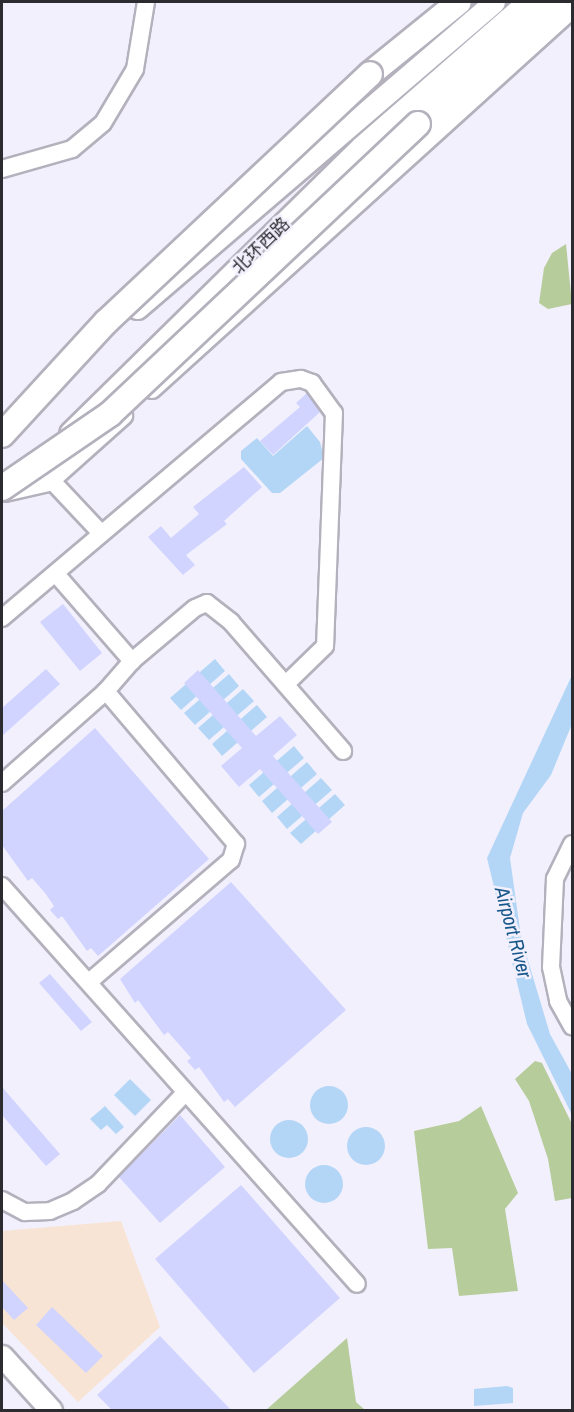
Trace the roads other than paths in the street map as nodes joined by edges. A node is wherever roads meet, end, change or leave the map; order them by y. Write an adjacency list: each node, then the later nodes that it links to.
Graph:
1 (146, 2): 7 (street)
2 (459, 2): 9 (highway, bridge)
3 (494, 2): 8 (main road, 北环西路)
4 (527, 2): 11 (main road, 北环西路)
5 (556, 2): 11 (highway, bridge)
6 (573, 10): 10 (street)
7 (2, 169)
8 (2, 427)
9 (2, 435)
10 (51, 481): 11 (street); 12 (street)
11 (3, 493)
12 (99, 531): 13 (street); 16 (street)
13 (56, 574): 14 (street); 15 (street)
14 (2, 618)
15 (132, 661): 16 (street); 17 (street)
16 (287, 683): 18 (street)
17 (106, 691): 19 (street); 22 (street)
18 (343, 751)
19 (2, 783)
20 (573, 844): 23 (street)
21 (2, 886): 22 (street)
22 (89, 982): 24 (street)
23 (573, 1026)
24 (184, 1094): 25 (street); 26 (street)
25 (2, 1200)
26 (357, 1284)
27 (2, 1356): 28 (main road)
28 (51, 1410)

